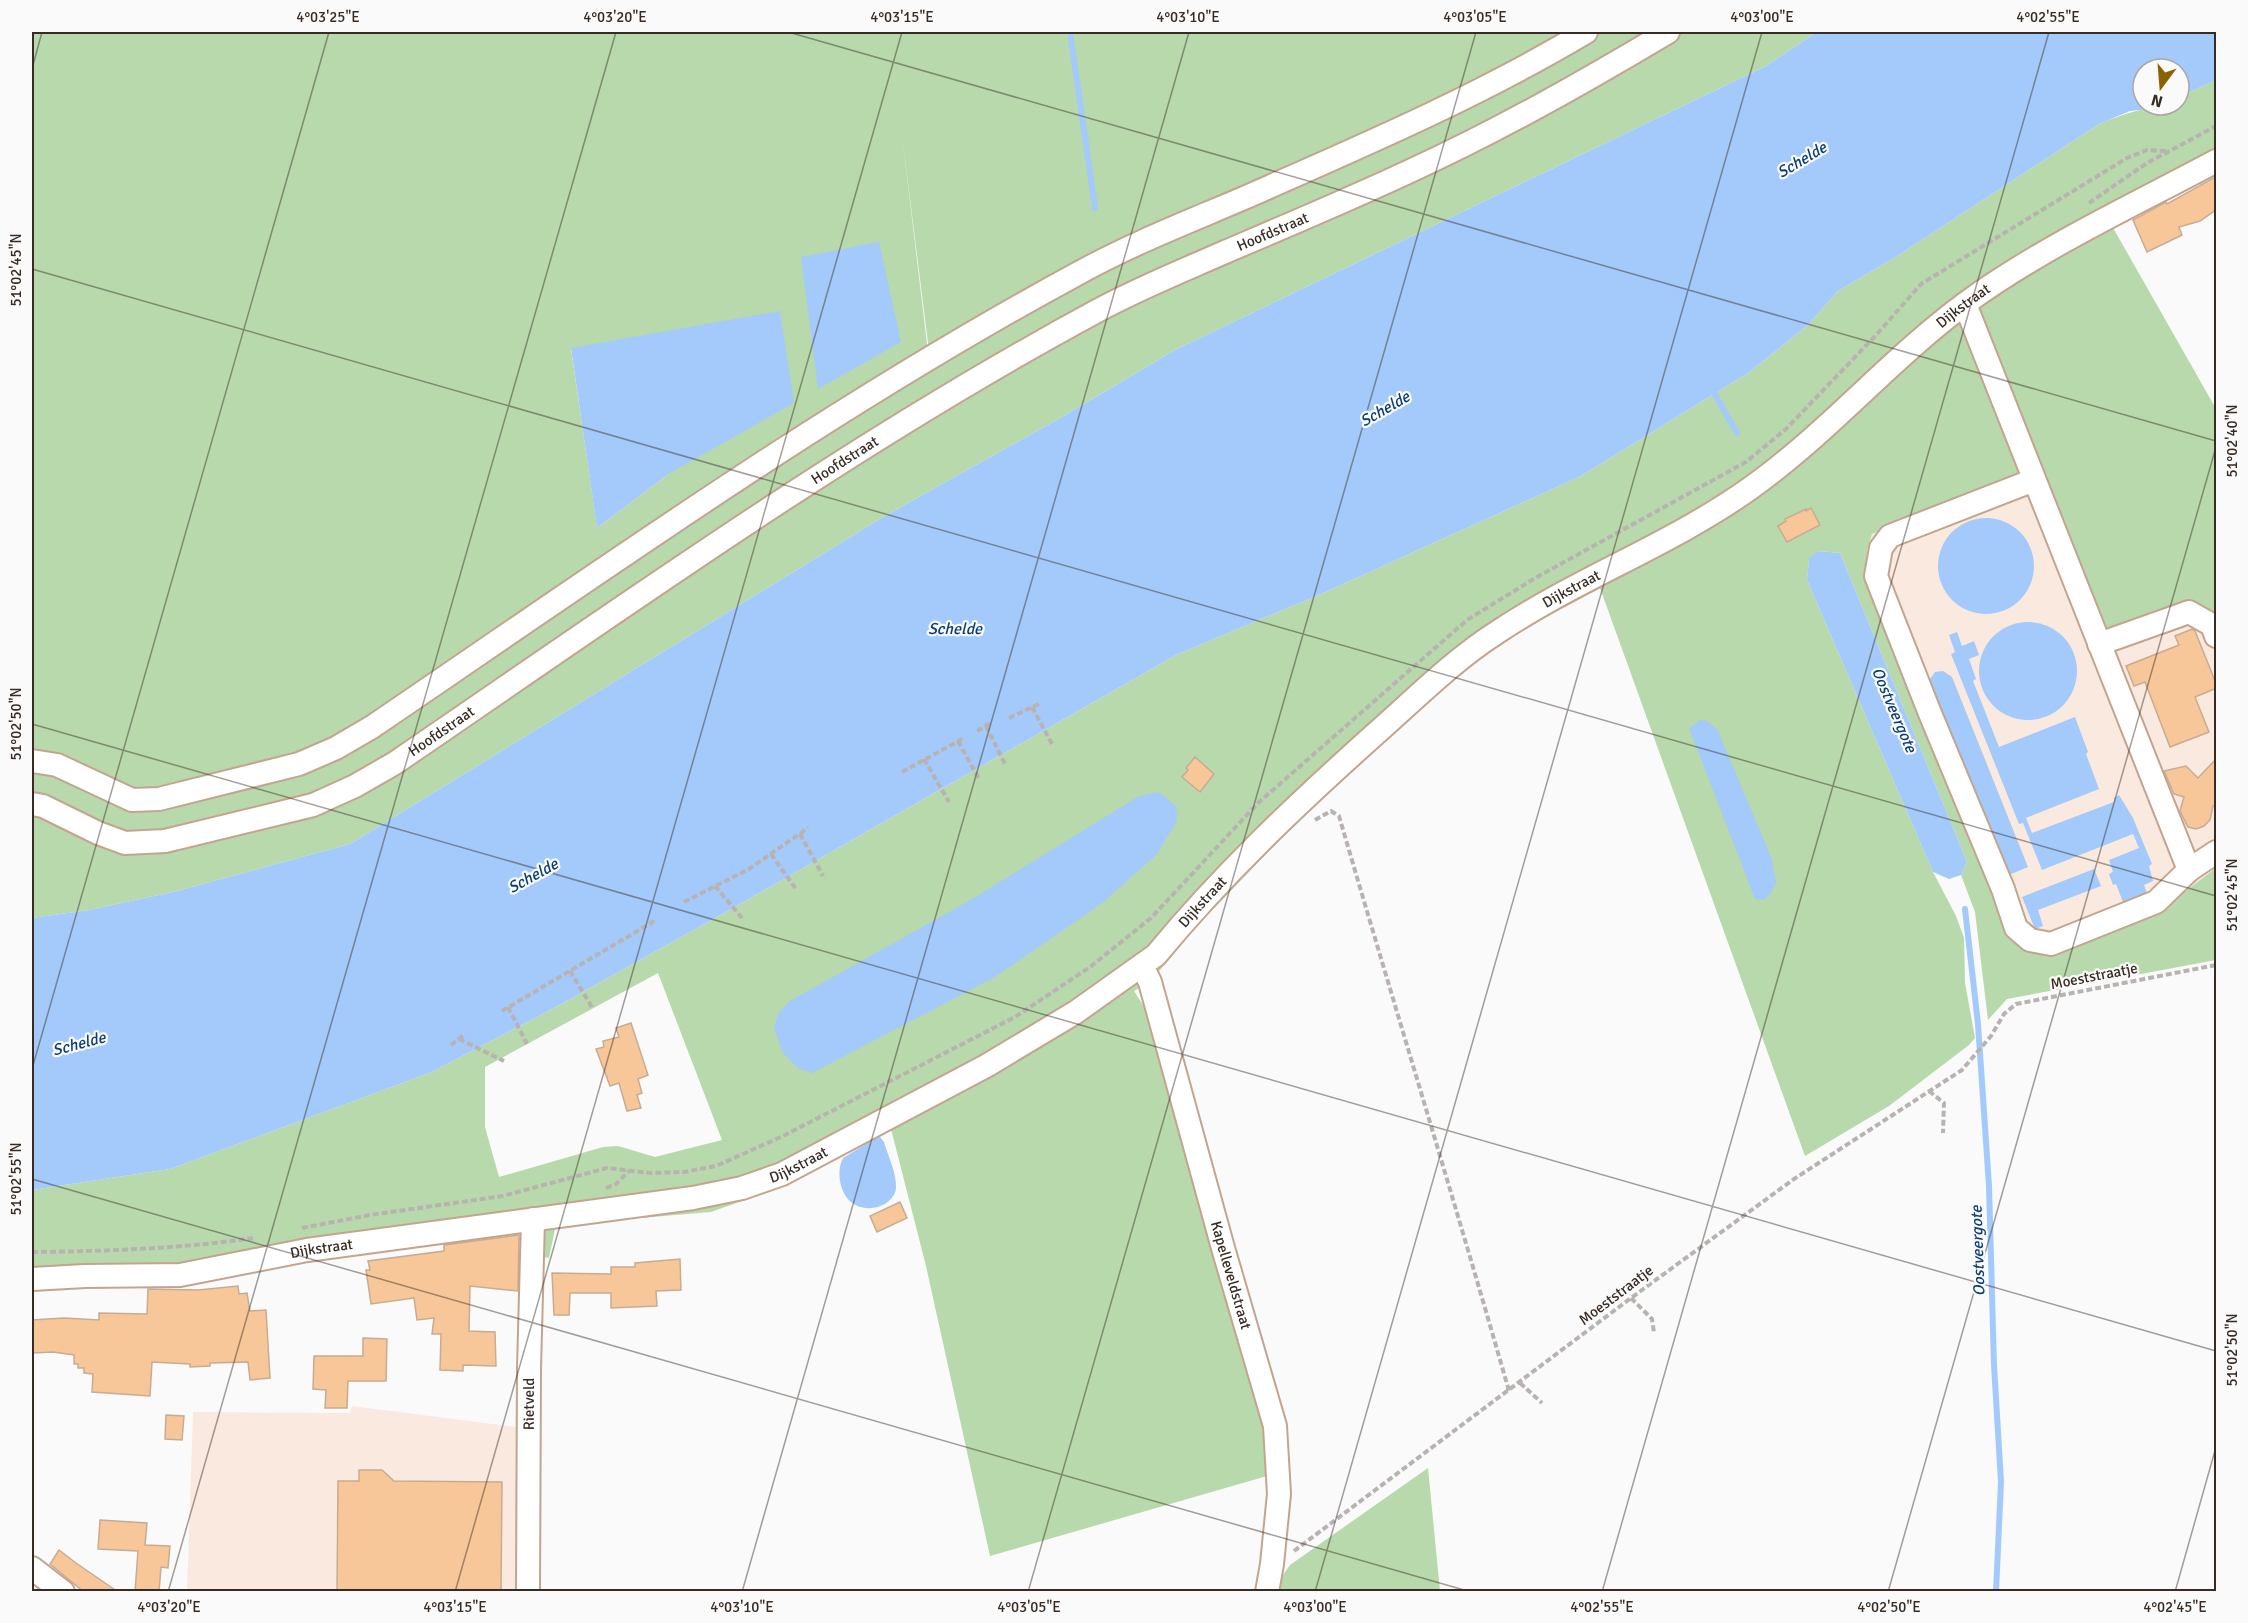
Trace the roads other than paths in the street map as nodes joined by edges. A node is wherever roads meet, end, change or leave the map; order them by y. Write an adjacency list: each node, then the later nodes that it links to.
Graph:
1 (1586, 32): 8 (street)
2 (1668, 32): 9 (street, Hoofdstraat)
3 (2217, 160): 4 (street, Dijkstraat)
4 (1965, 304): 5 (street); 12 (street, Dijkstraat)
5 (2034, 480): 7 (street); 11 (street)
6 (2217, 636): 7 (street)
7 (2099, 644): 11 (street)
8 (32, 761)
9 (32, 804)
10 (2217, 852): 11 (street)
11 (2189, 870)
12 (1142, 966): 13 (street, Dijkstraat); 18 (street, Kapelleveldstraat)
13 (533, 1218): 14 (street, Dijkstraat); 17 (street, Rietveld)
14 (32, 1279)
15 (32, 1568): 16 (street)
16 (63, 1592)
17 (528, 1592)
18 (1267, 1592)

